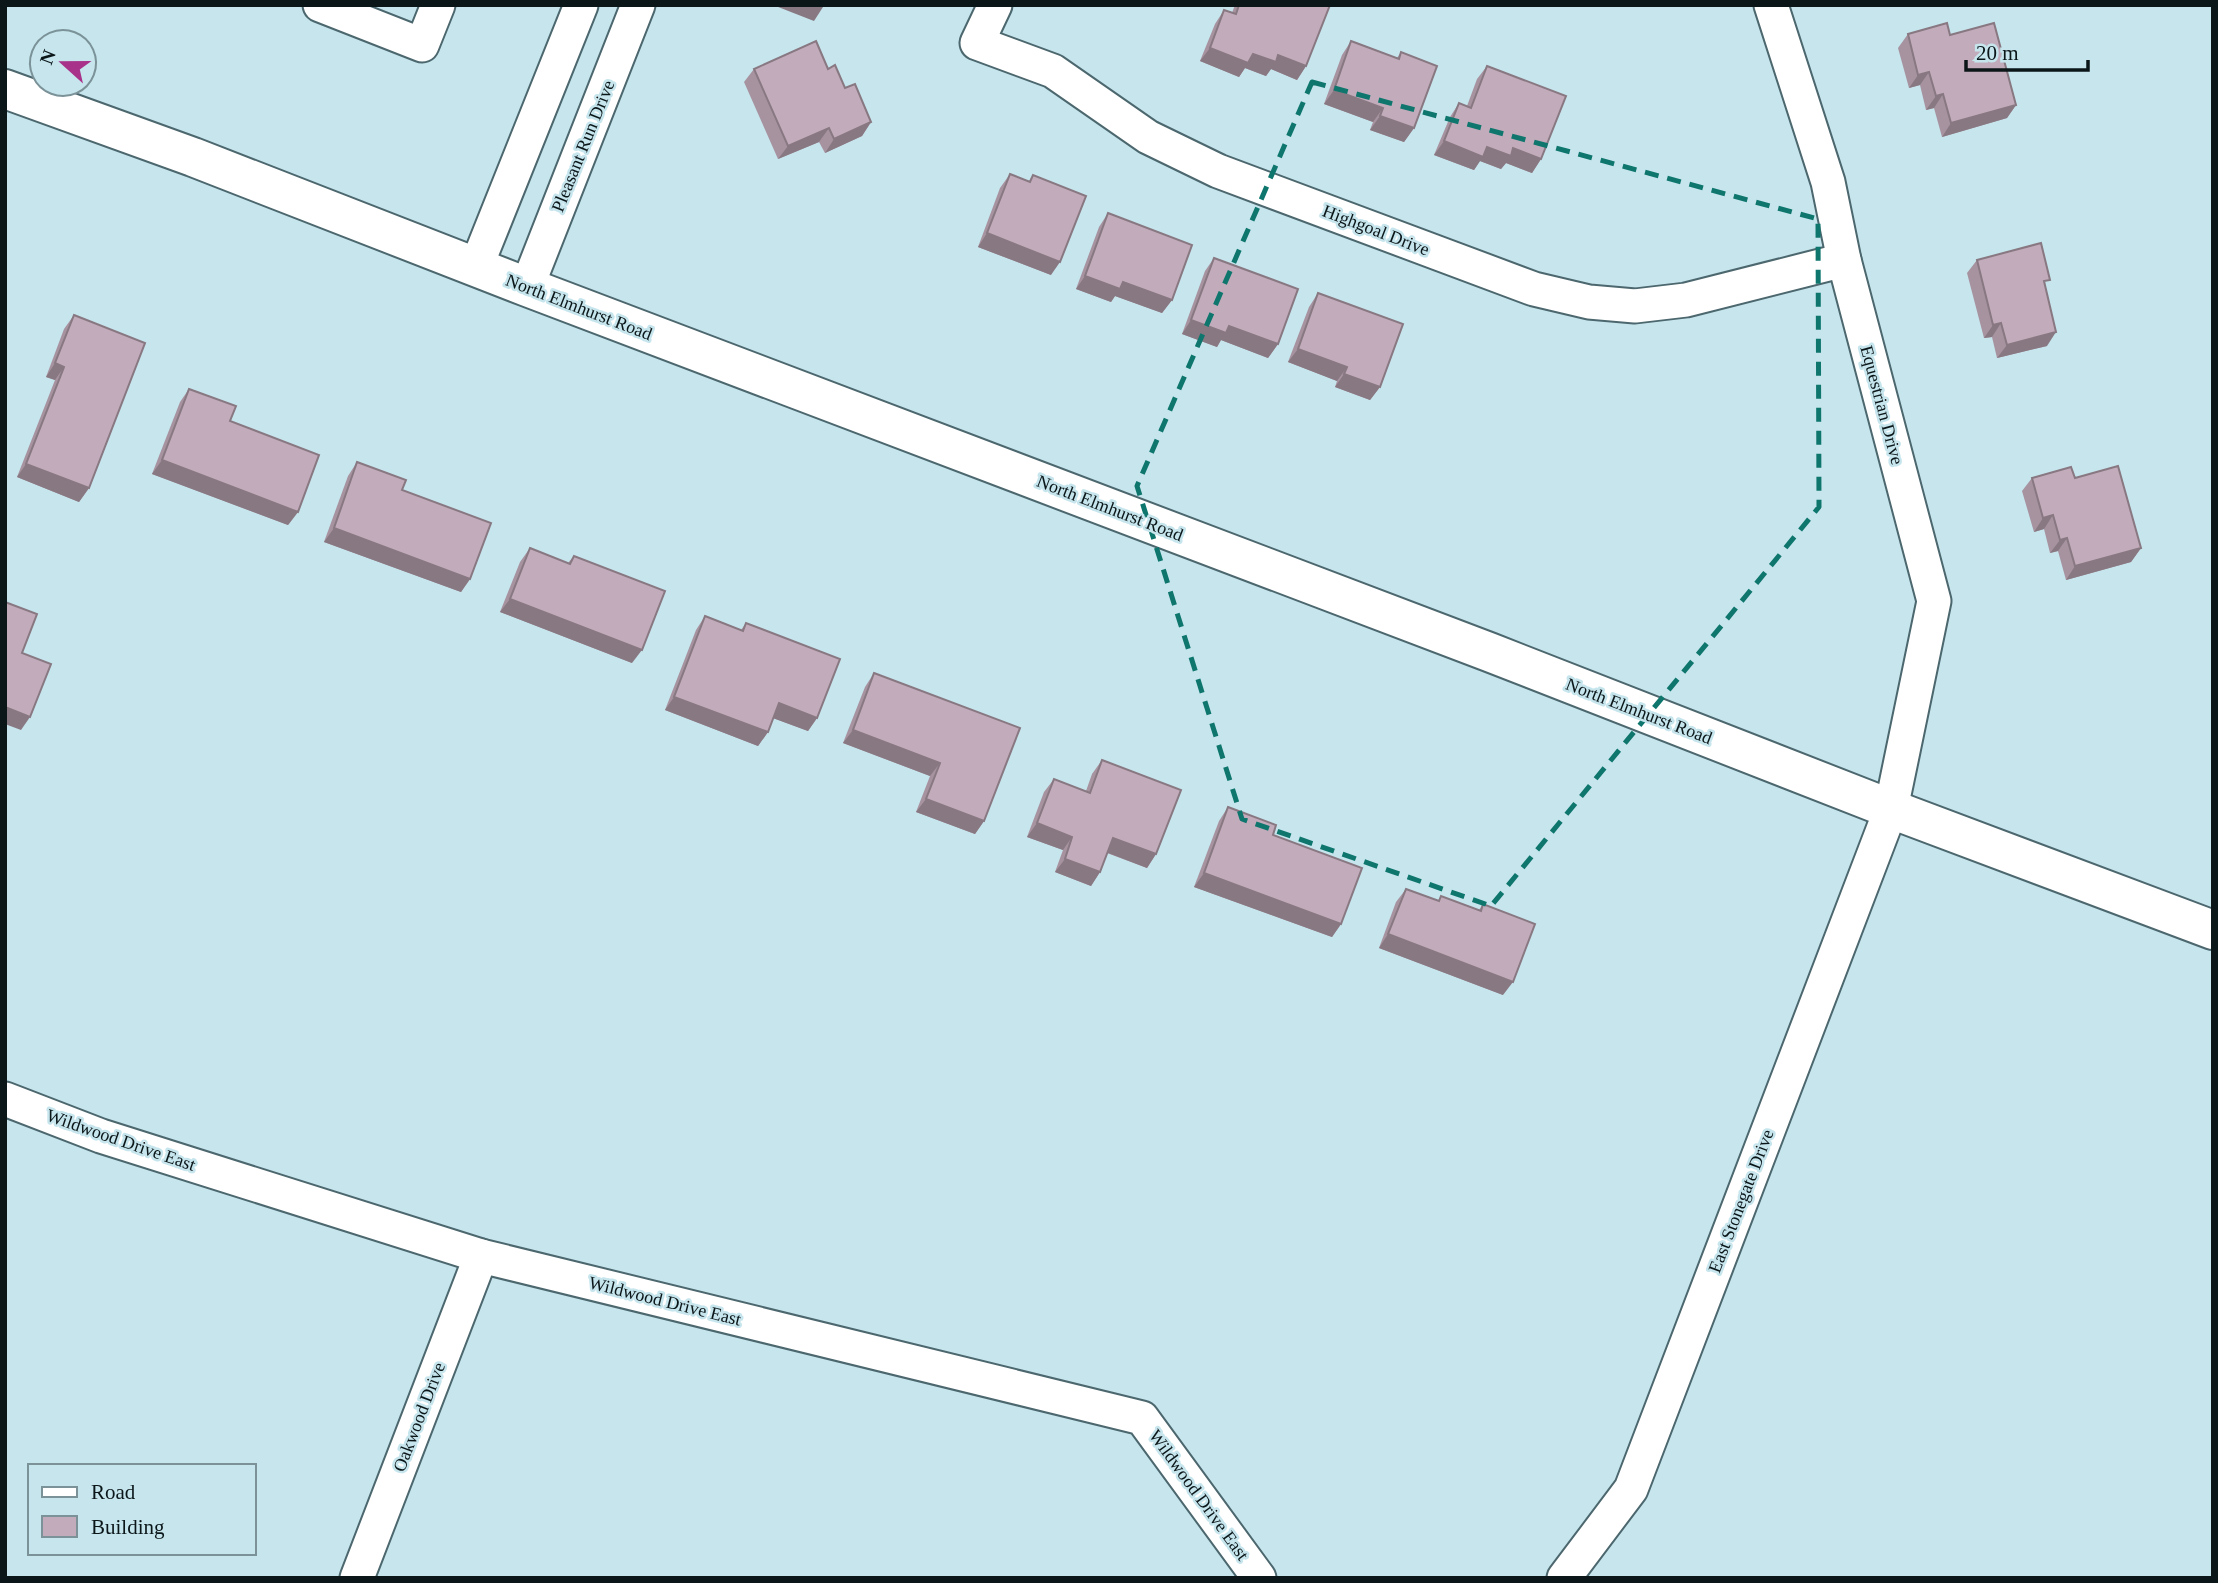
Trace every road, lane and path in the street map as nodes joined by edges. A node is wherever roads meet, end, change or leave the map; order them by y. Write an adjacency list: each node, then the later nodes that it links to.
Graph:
1 (320, 5): 2 (street)
2 (438, 5)
3 (580, 5): 9 (street)
4 (638, 5): 10 (street, Pleasant Run Drive)
5 (995, 5): 8 (street, Highgoal Drive)
6 (1771, 5): 8 (street, Equestrian Drive)
7 (5, 89): 9 (main road, North Elmhurst Road)
8 (1844, 260): 11 (street, Equestrian Drive)
9 (476, 267): 10 (main road, North Elmhurst Road)
10 (527, 287): 11 (main road, North Elmhurst Road)
11 (1891, 809): 12 (main road, North Elmhurst Road); 17 (street, East Stonegate Drive)
12 (2213, 930)
13 (5, 1099): 14 (street, Wildwood Drive East)
14 (481, 1256): 15 (street, Oakwood Drive); 16 (street, Wildwood Drive East)
15 (357, 1578)
16 (1259, 1578)
17 (1564, 1578)

